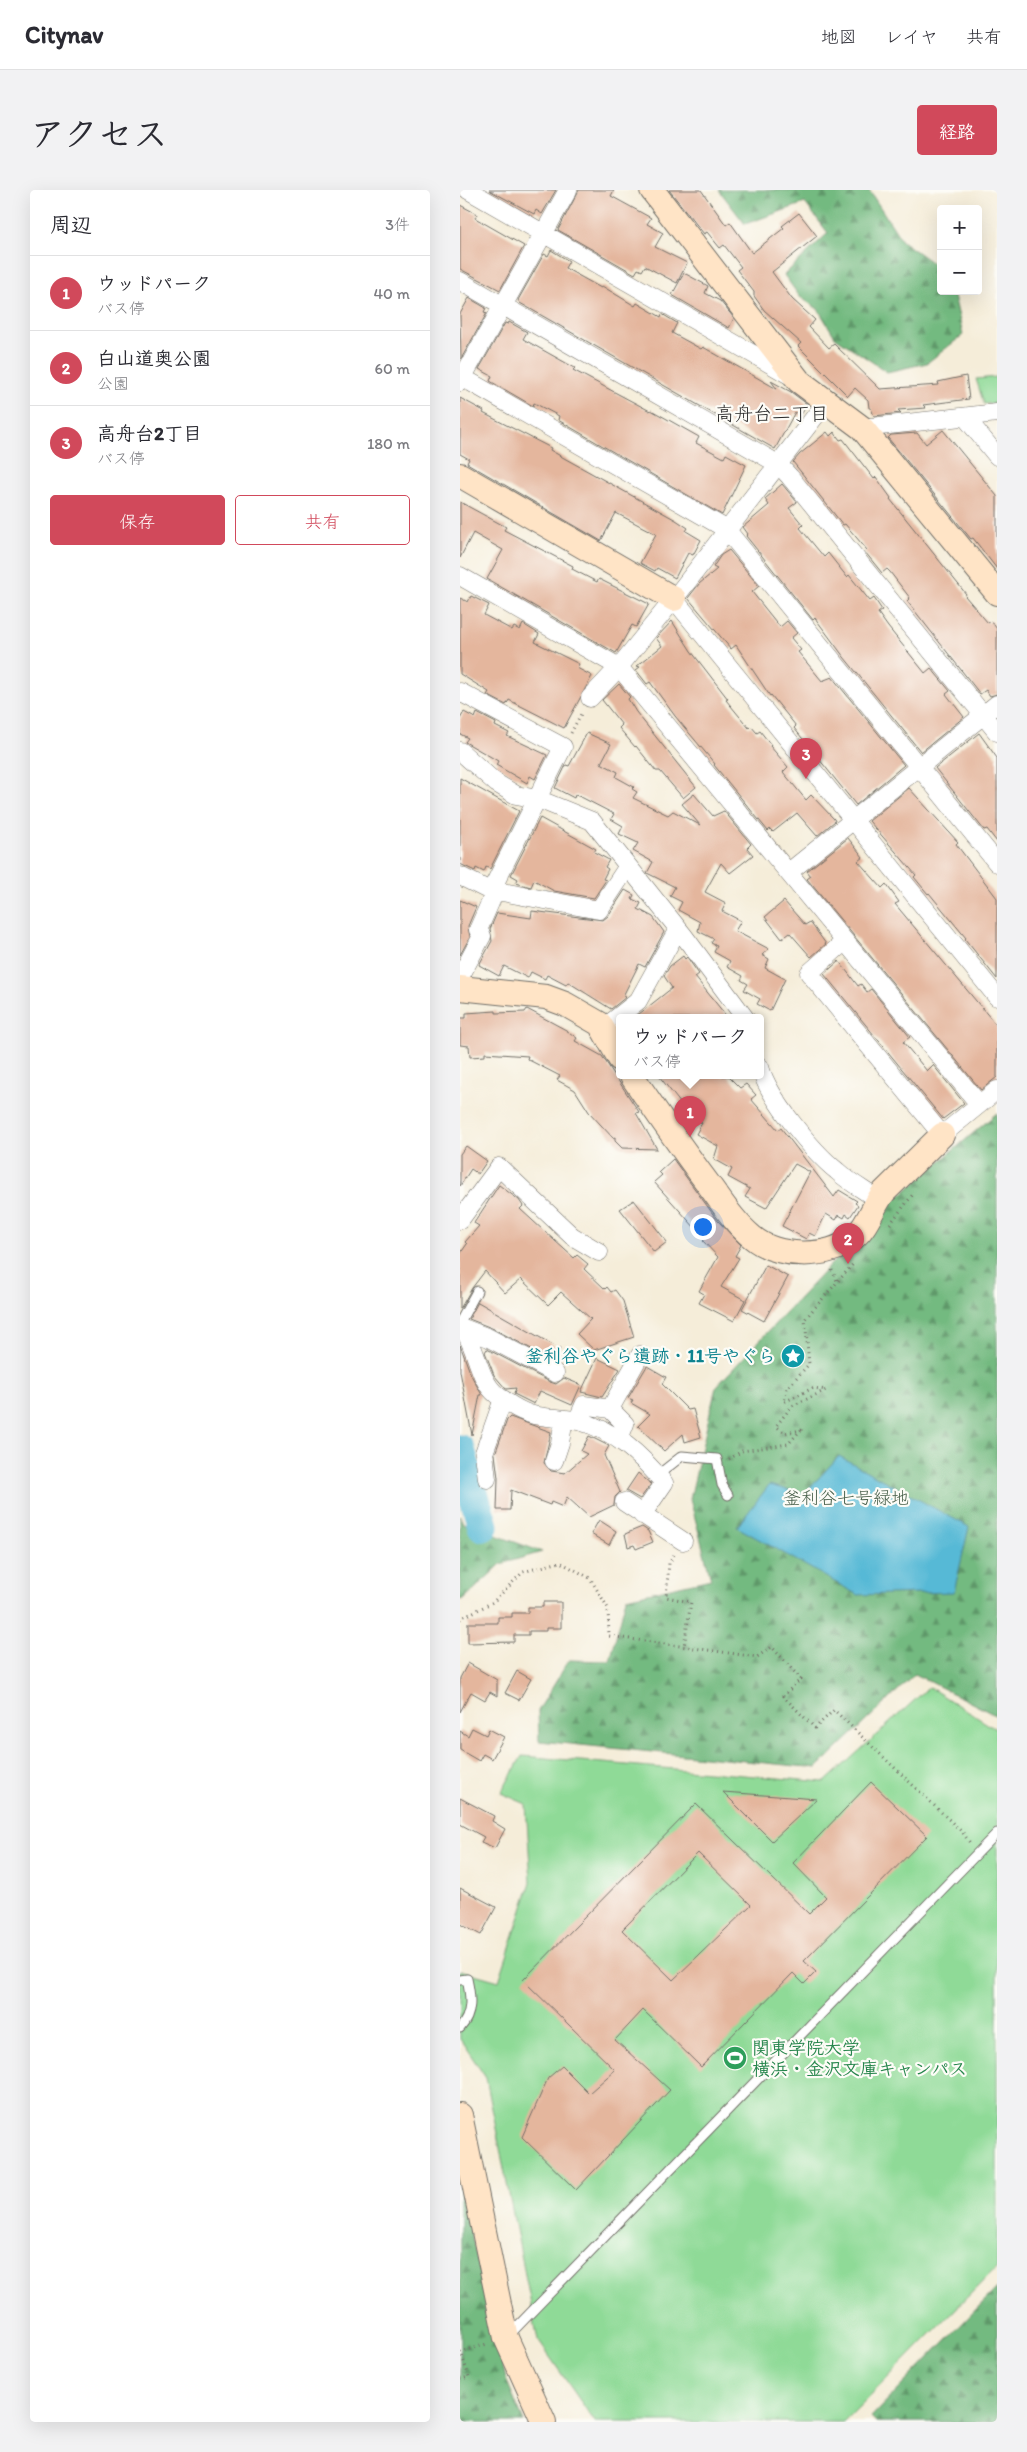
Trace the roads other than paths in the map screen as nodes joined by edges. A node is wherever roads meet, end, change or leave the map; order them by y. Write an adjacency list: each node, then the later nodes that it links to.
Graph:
1 (468, 190): 4 (street)
2 (568, 190): 4 (street)
3 (652, 190): 8 (street)
4 (544, 234): 6 (street); 8 (street)
5 (460, 281): 6 (street)
6 (503, 305): 7 (street); 14 (street)
7 (461, 378): 16 (street)
8 (799, 381): 9 (street)
9 (827, 401): 12 (street); 14 (street)
10 (997, 413): 11 (street)
11 (966, 418): 12 (street); 13 (street)
12 (862, 428): 18 (street)
13 (997, 456)
14 (778, 464): 16 (street); 24 (street)
15 (460, 475): 19 (street)
16 (726, 529): 19 (street); 27 (street)
17 (460, 576): 20 (street)
18 (997, 593)
19 (674, 599): 20 (street); 29 (street)
20 (619, 667): 22 (street); 32 (street)
21 (460, 692): 28 (street)
22 (590, 698)
23 (997, 704): 24 (street)
24 (984, 716): 25 (street); 27 (street)
25 (997, 732)
26 (460, 751): 28 (street)
27 (919, 768): 29 (street); 30 (street)
28 (538, 799): 31 (street); 34 (street)
29 (854, 820): 32 (street); 39 (street)
30 (997, 863)
31 (628, 866): 34 (street); 35 (street)
32 (789, 872): 36 (street)
33 (460, 876): 34 (street)
34 (492, 890): 37 (street)
35 (678, 929): 40 (street); 41 (street)
36 (844, 942): 48 (street); 49 (street)
37 (460, 978)
38 (460, 988): 43 (street)
39 (997, 997)
40 (622, 1014)
41 (743, 1014)
42 (616, 1018): 43 (street)
43 (604, 1028): 44 (street)
44 (616, 1050)
45 (764, 1077): 50 (street)
46 (634, 1079): 50 (street)
47 (997, 1090): 48 (street)
48 (979, 1104): 49 (street)
49 (942, 1135): 50 (street)
50 (878, 1200)
51 (462, 1212): 52 (street)
52 (599, 1252)
53 (477, 1291): 54 (lane)
54 (461, 1325): 56 (street); 57 (street)
55 (640, 1356): 58 (street)
56 (555, 1373)
57 (503, 1399): 59 (street); 63 (street)
58 (610, 1409): 59 (street); 60 (street)
59 (571, 1420): 60 (street); 61 (street)
60 (619, 1439): 62 (street)
61 (554, 1460)
62 (658, 1475): 64 (lane); 66 (street)
63 (487, 1479)
64 (728, 1495)
65 (624, 1502): 66 (street)
66 (642, 1515): 67 (street)
67 (683, 1541)
68 (997, 1833): 72 (lane)
69 (460, 1980): 70 (lane)
70 (460, 2028)
71 (460, 2115): 72 (street)
72 (506, 2338): 73 (street)
73 (544, 2422)

